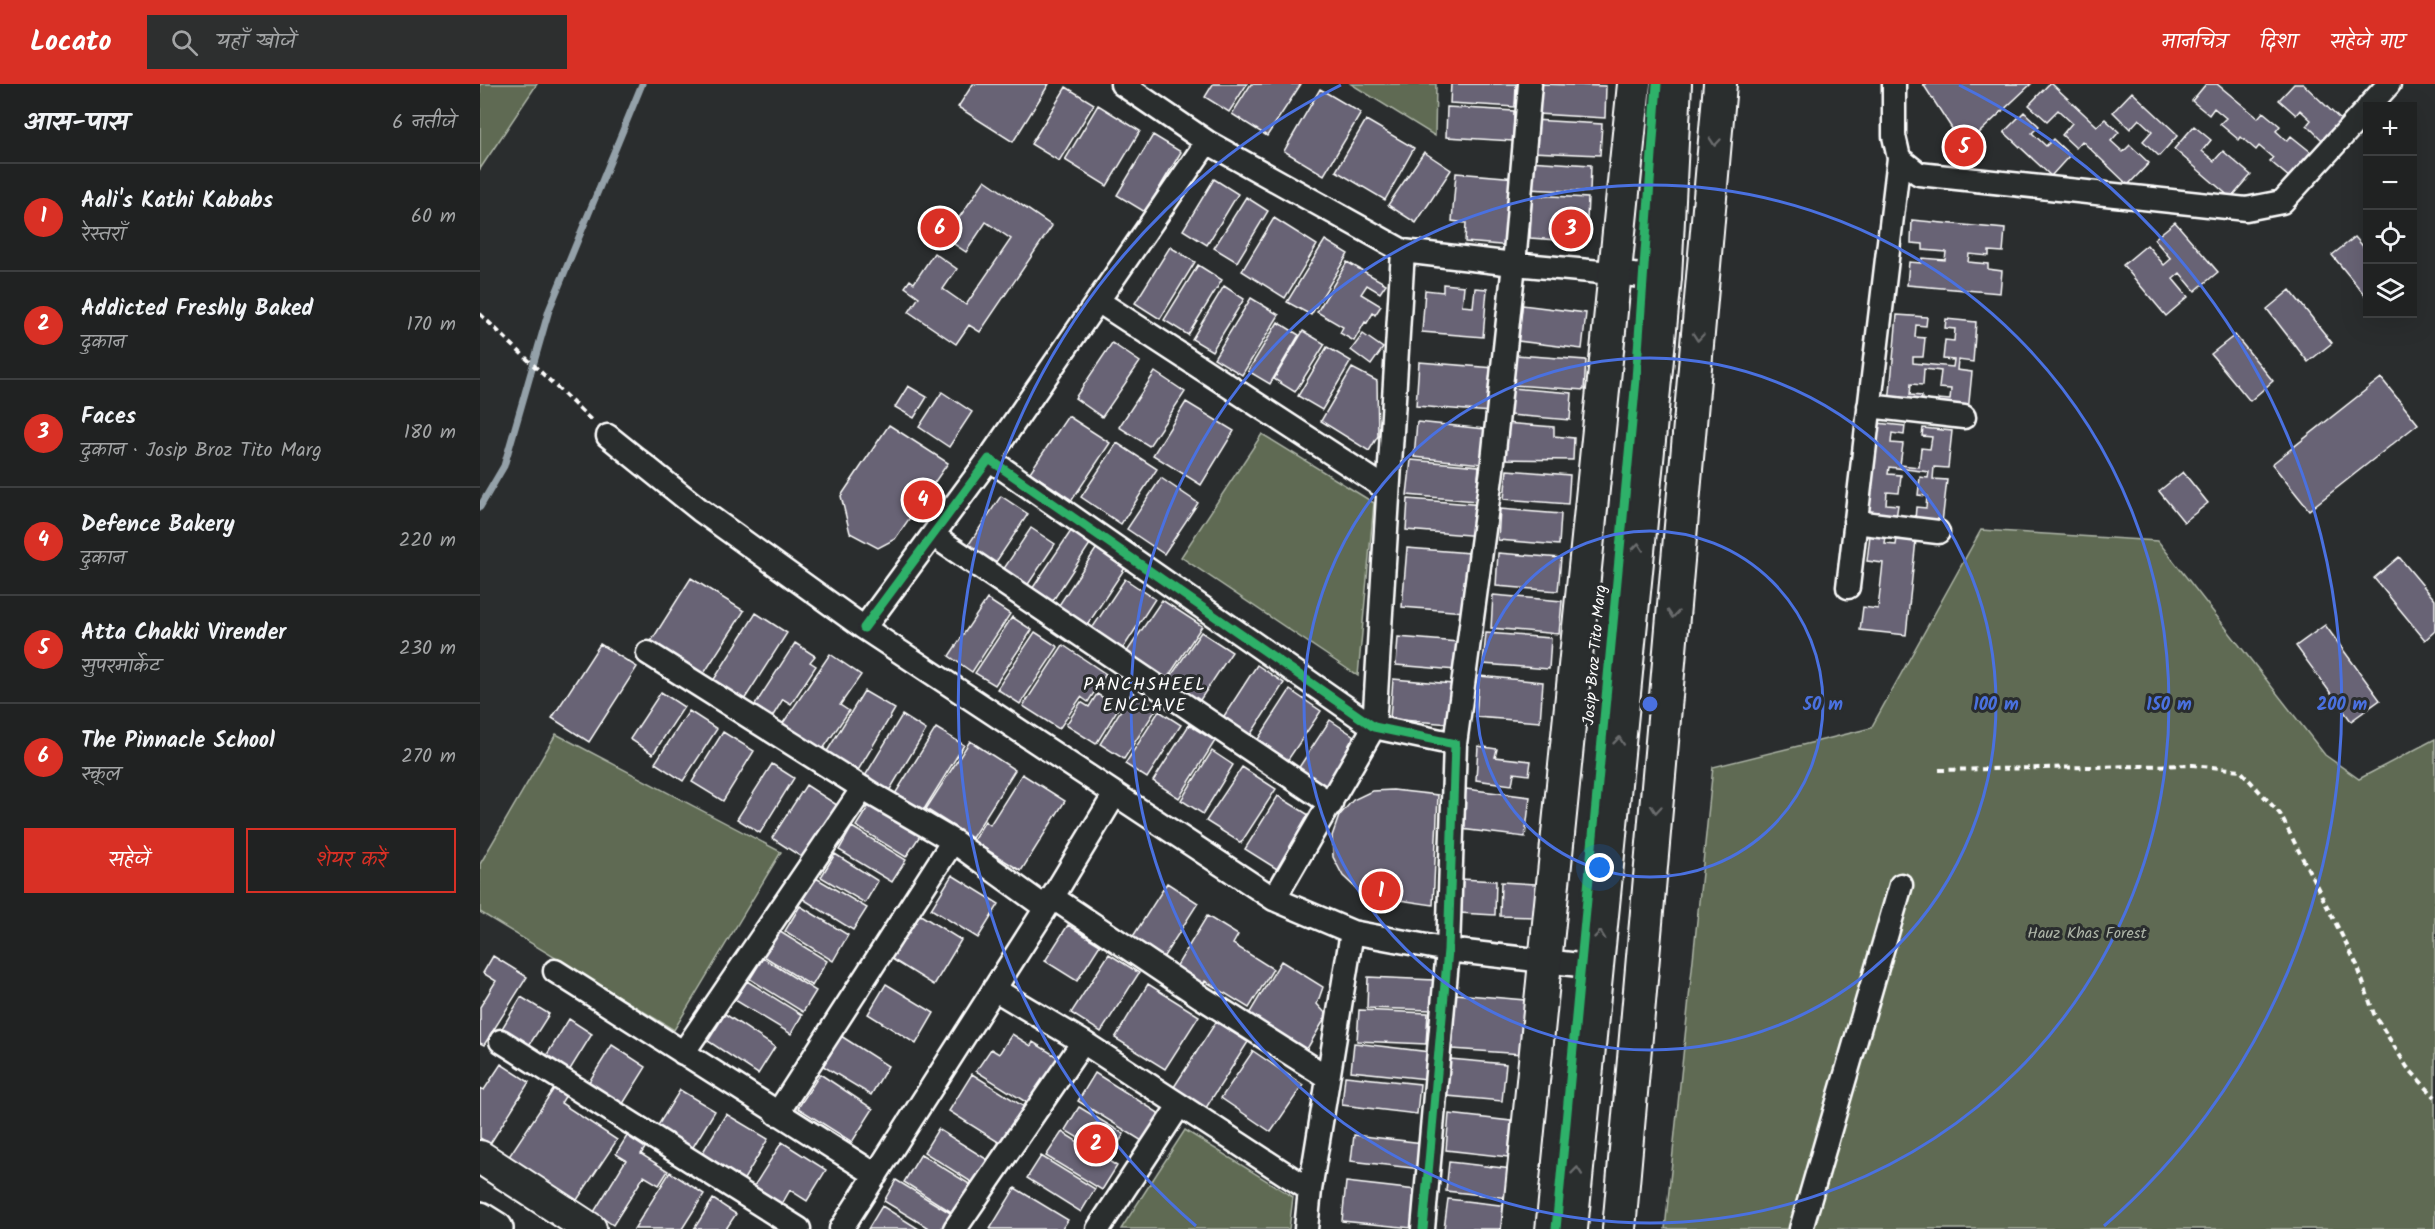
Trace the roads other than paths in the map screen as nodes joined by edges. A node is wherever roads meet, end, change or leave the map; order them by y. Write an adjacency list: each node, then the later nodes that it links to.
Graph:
1 (1122, 84): 10 (street)
2 (1530, 84): 13 (street)
3 (1634, 84): 14 (main road)
4 (1675, 84): 15 (main road, Josip Broz Tito Marg)
5 (1720, 84): 63 (main road, one-way to 63)
6 (1894, 84): 11 (street)
7 (2389, 84): 8 (street)
8 (2373, 102)
9 (2363, 113): 11 (street)
10 (1207, 142): 12 (street); 16 (street)
11 (1899, 158): 17 (street)
12 (1403, 251): 13 (street); 21 (street)
13 (1514, 264): 14 (street); 29 (street)
14 (1616, 272): 15 (street); 39 (main road)
15 (1665, 278): 40 (main road, Josip Broz Tito Marg, one-way to 15)
16 (1098, 301): 20 (street); 21 (street)
17 (1869, 406): 18 (street); 22 (street)
18 (1964, 417)
19 (608, 436): 26 (street)
20 (989, 459): 24 (street); 28 (street)
21 (1388, 490): 28 (street)
22 (1855, 522): 23 (street); 25 (street)
23 (1938, 532)
24 (934, 536): 26 (street); 32 (street)
25 (1848, 587)
26 (864, 628): 31 (street)
27 (648, 653): 30 (street)
28 (1374, 727): 29 (street); 32 (street)
29 (1455, 744): 38 (street)
30 (863, 788): 33 (street); 45 (street)
31 (1115, 794): 35 (street); 36 (street)
32 (1331, 804): 35 (street)
33 (953, 841): 36 (street); 48 (street)
34 (1901, 885): 64 (street)
35 (1274, 899): 37 (street)
36 (1049, 903): 42 (street); 46 (street)
37 (1352, 932): 38 (street); 46 (street)
38 (1448, 950): 39 (street); 60 (street)
39 (1546, 961): 40 (street); 61 (main road)
40 (1597, 967): 62 (main road, Josip Broz Tito Marg, one-way to 40)
41 (555, 971): 45 (street)
42 (994, 988): 44 (street); 50 (street)
43 (501, 1041): 55 (street)
44 (1083, 1042): 47 (street); 57 (street)
45 (683, 1053): 48 (street)
46 (1327, 1077): 51 (street)
47 (1179, 1106): 51 (street); 58 (street)
48 (777, 1114): 50 (street)
49 (480, 1157): 54 (main road)
50 (876, 1175): 56 (street)
51 (1310, 1190): 59 (street)
52 (480, 1219): 53 (main road)
53 (496, 1229)
54 (590, 1229)
55 (799, 1229)
56 (842, 1229)
57 (955, 1229)
58 (1098, 1229)
59 (1306, 1229)
60 (1423, 1229)
61 (1518, 1229)
62 (1571, 1229)
63 (1619, 1229)
64 (1801, 1229)

